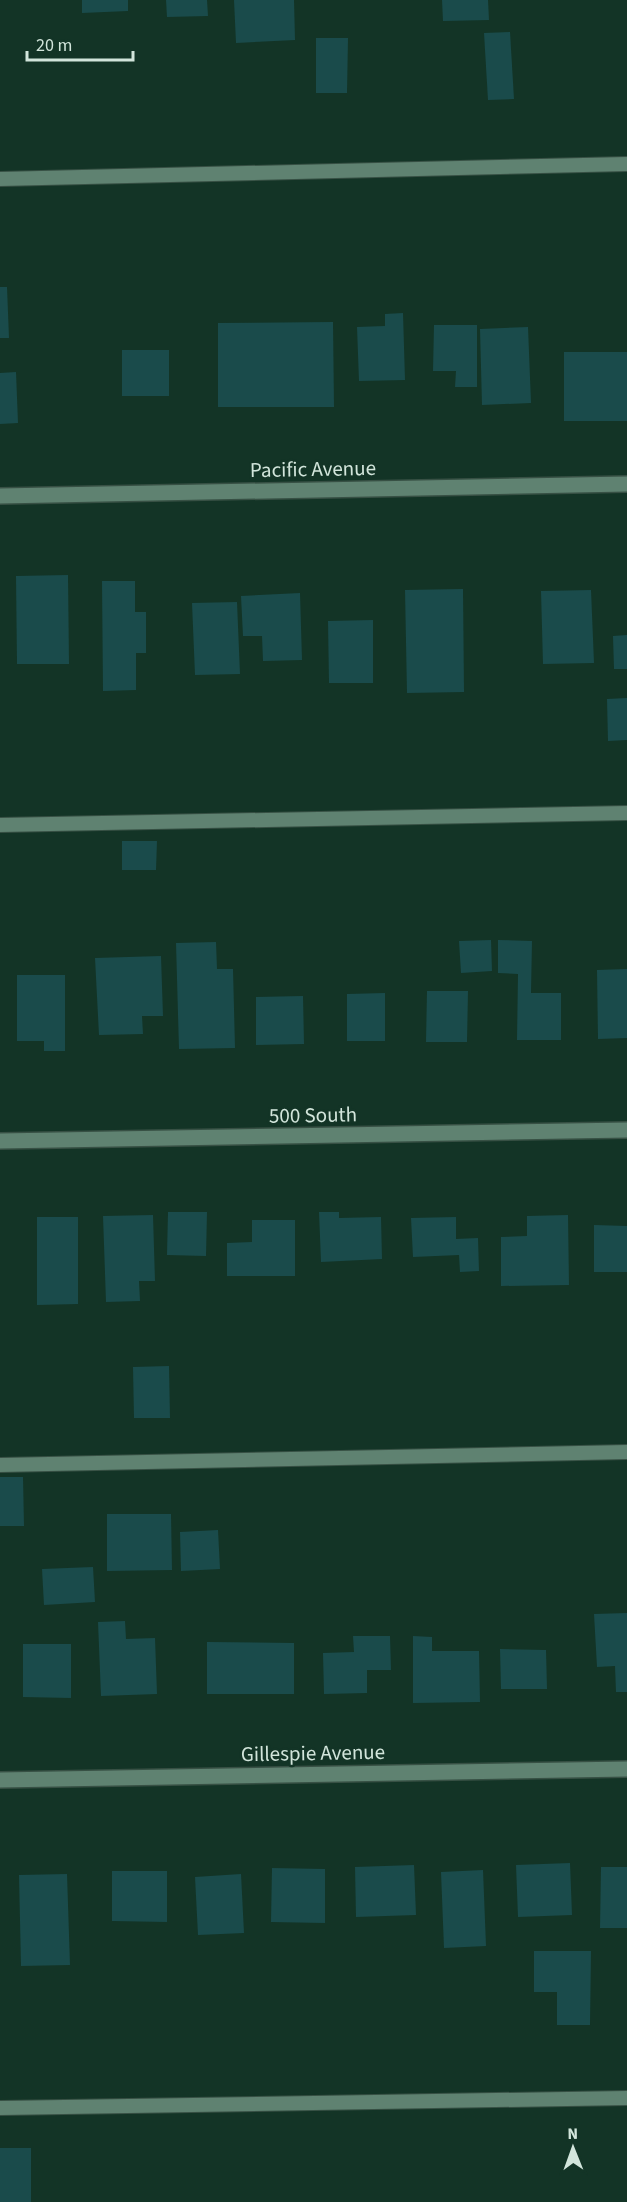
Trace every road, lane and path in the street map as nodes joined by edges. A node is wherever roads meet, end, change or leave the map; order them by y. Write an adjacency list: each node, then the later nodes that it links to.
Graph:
1 (627, 164): 2 (lane)
2 (0, 179)
3 (627, 484): 4 (street, Pacific Avenue)
4 (0, 496)
5 (627, 813): 6 (lane)
6 (0, 825)
7 (627, 1130): 8 (street, 500 South)
8 (0, 1142)
9 (627, 1452): 10 (lane)
10 (0, 1465)
11 (627, 1769): 12 (street, Gillespie Avenue)
12 (0, 1780)
13 (627, 2098): 14 (lane)
14 (0, 2108)

